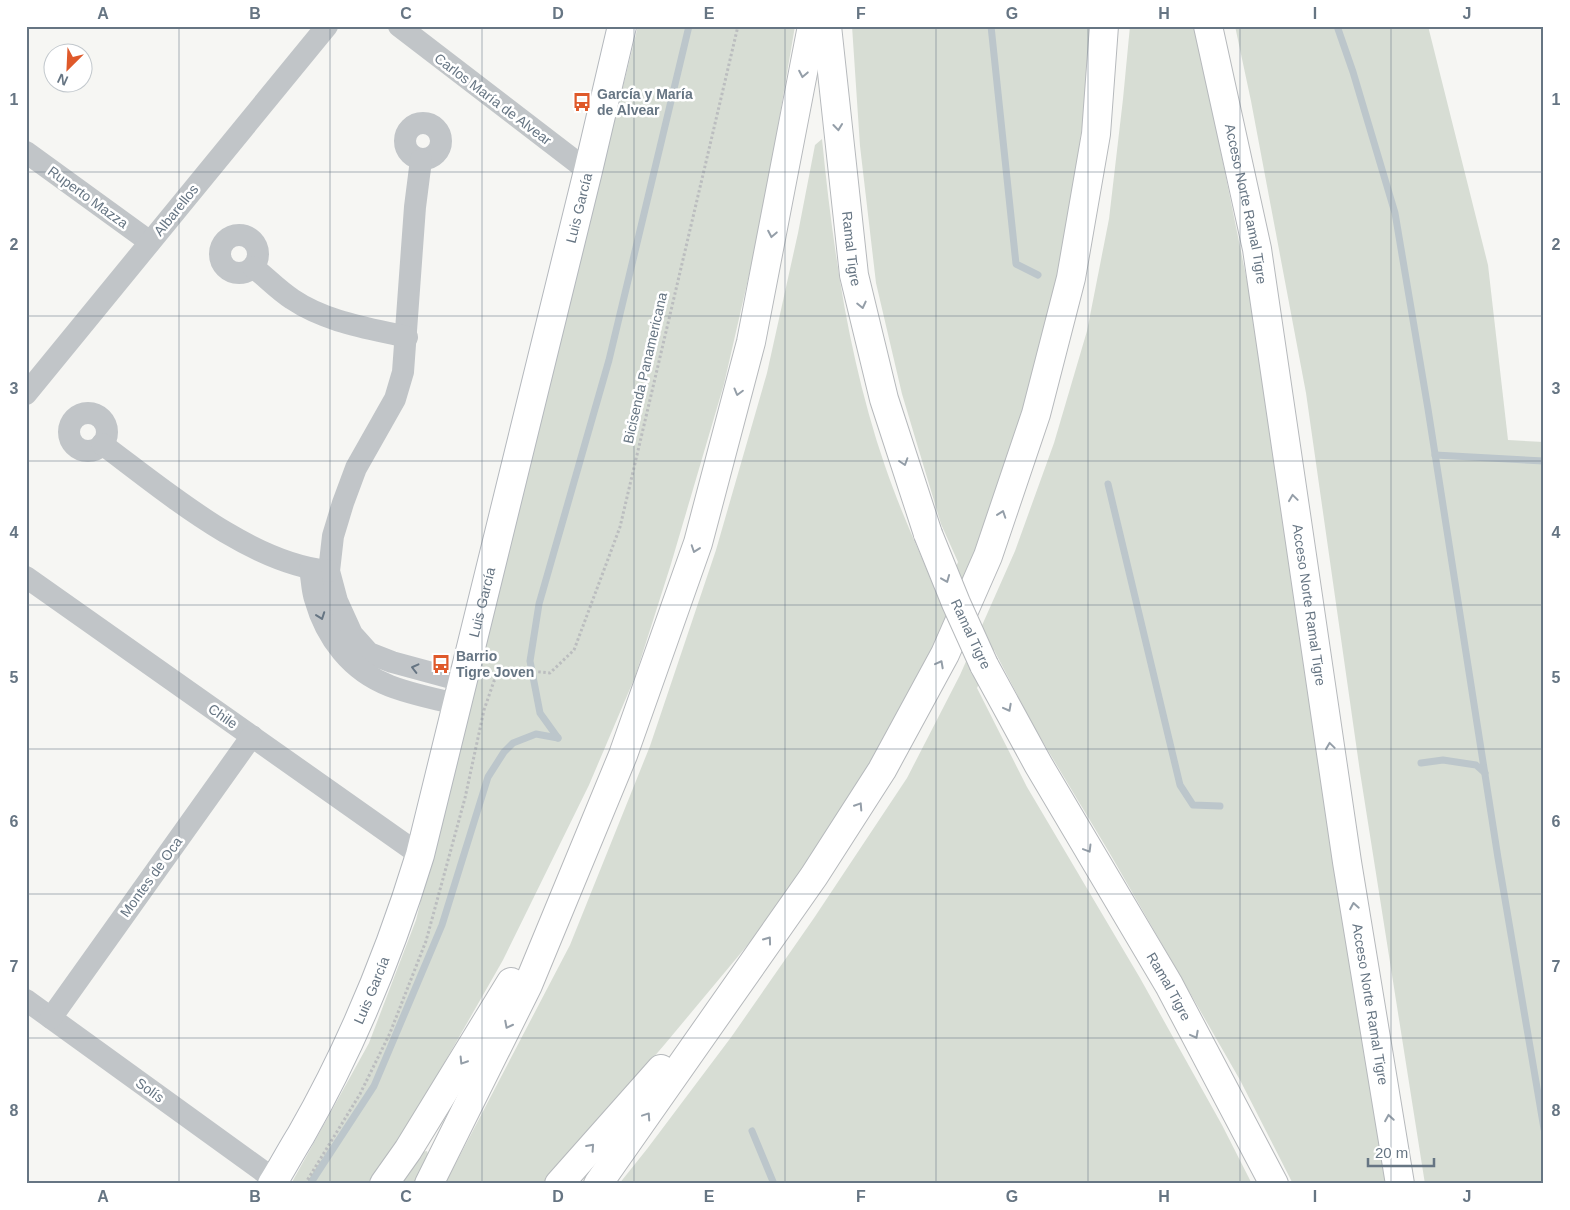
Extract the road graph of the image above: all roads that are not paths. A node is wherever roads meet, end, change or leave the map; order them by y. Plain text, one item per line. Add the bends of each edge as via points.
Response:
1 (327, 26) edge
2 (399, 26) edge
3 (622, 26) edge
4 (812, 26) edge
5 (827, 26) edge
6 (1104, 26) edge
7 (1208, 26) edge
8 (26, 152) edge
9 (421, 160) dead end
10 (588, 171) junction
11 (150, 242) junction
12 (253, 266) dead end
13 (407, 337) junction
14 (26, 394) edge
15 (102, 444) dead end
16 (320, 570) junction
17 (26, 577) edge
18 (460, 692) junction
19 (252, 736) junction
20 (420, 855) junction
21 (576, 868) junction
22 (740, 980) junction
23 (26, 1000) edge
24 (51, 1018) junction
25 (273, 1182) edge
26 (384, 1184) edge
27 (428, 1184) edge
28 (559, 1184) edge
29 (598, 1184) edge
30 (1274, 1184) edge
31 (1400, 1184) edge

1 - 11 street, Albarellos
2 - 10 street, Carlos María de Alvear
3 - 10 main road, Luis García
4 -> 21 main road via 751,342 698,543 623,755
5 -> 30 main road, Ramal Tigre, bridge via 854,275 884,399 928,534 984,665 1038,764 1169,985
22 -> 6 main road via 814,876 882,770 945,654 988,556 1036,414 1071,278 1096,134
31 -> 7 main road, Acceso Norte Ramal Tigre via 1347,862 1257,249
8 - 11 street, Ruperto Mazza
9 - 13 street
10 - 18 main road, Luis García
11 - 14 street, Albarellos
12 - 13 street via 292,299 313,311 342,322
13 - 16 street via 403,372 395,399 356,468
15 - 16 street via 203,518 245,543
16 - 18 street via 352,634 369,653
17 - 19 street, Chile
18 - 20 main road, Luis García
19 - 20 street, Chile
19 - 24 street, Montes de Oca
20 - 25 main road, Luis García via 386,957 354,1034
21 -> 26 main road via 503,995
21 -> 27 main road via 528,985
28 -> 22 main road
29 -> 22 main road
23 - 24 street, Solís
24 - 25 street, Solís

